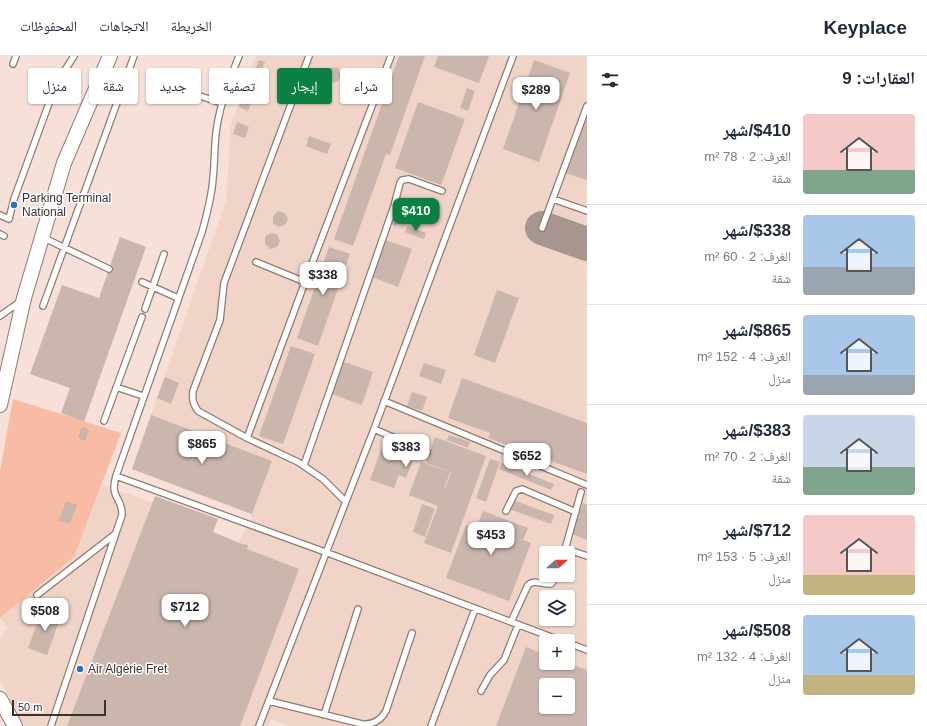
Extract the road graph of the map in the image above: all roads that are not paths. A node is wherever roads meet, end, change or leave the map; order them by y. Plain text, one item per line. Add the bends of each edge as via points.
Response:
1 (16, 56) edge
2 (74, 56) edge
3 (110, 56) edge
4 (134, 56) edge
5 (239, 56) edge
6 (309, 56) edge
7 (391, 56) edge
8 (513, 56) edge
9 (13, 64) dead end
10 (235, 68) edge
11 (222, 104) edge
12 (587, 106) edge
13 (442, 191) dead end
14 (553, 199) junction
15 (394, 206) junction
16 (587, 211) edge
17 (0, 215) edge
18 (426, 220) dead end
19 (542, 228) dead end
20 (42, 236) junction
21 (64, 248) junction
22 (164, 254) dead end
23 (256, 262) dead end
24 (109, 269) dead end
25 (142, 282) dead end
26 (304, 282) junction
27 (153, 287) junction
28 (24, 298) junction
29 (178, 298) junction
30 (43, 306) dead end
31 (145, 309) dead end
32 (0, 316) edge
33 (142, 317) dead end
34 (116, 388) junction
35 (143, 396) junction
36 (384, 400) junction
37 (0, 405) edge
38 (104, 421) dead end
39 (374, 429) junction
40 (247, 438) junction
41 (427, 452) dead end
42 (304, 465) junction
43 (116, 476) junction
44 (587, 486) edge
45 (581, 492) dead end
46 (345, 501) junction
47 (506, 511) dead end
48 (576, 512) junction
49 (114, 535) junction
50 (566, 546) edge
51 (325, 552) junction
52 (575, 553) edge
53 (587, 556) edge
54 (553, 582) edge
55 (37, 595) dead end
56 (358, 609) dead end
57 (475, 609) junction
58 (512, 622) junction
59 (518, 625) junction
60 (412, 633) dead end
61 (543, 634) edge
62 (575, 646) edge
63 (587, 650) edge
64 (481, 691) dead end
65 (0, 699) edge
66 (269, 701) junction
67 (324, 715) junction
68 (15, 726) edge
69 (51, 726) edge
70 (259, 726) edge
71 (431, 726) edge

1 - 9 lane
2 - 17 lane via 56,84 9,219
3 - 20 street via 66,156
4 - 21 lane
5 - 10 lane
6 - 40 lane via 224,283 220,320 193,391 192,398 198,411
7 - 26 lane
8 - 36 lane
11 - 29 lane via 216,128 214,178 207,214
12 - 14 lane
13 - 15 lane via 405,179 400,183
14 - 16 lane
14 - 19 lane
15 - 18 lane
15 - 42 lane
20 - 21 lane
20 - 28 street
21 - 24 lane
21 - 30 lane
22 - 27 lane
23 - 26 lane
25 - 27 lane
26 - 40 lane
27 - 29 lane
27 - 31 lane
28 - 32 lane
28 - 37 street
29 - 35 lane
33 - 34 lane
34 - 35 lane
34 - 38 lane
35 - 43 lane
36 - 39 lane
36 - 44 lane
39 - 41 lane
39 - 46 lane
40 - 42 lane
42 - 46 lane via 323,479
43 - 49 lane via 113,488 122,511
43 - 51 lane
45 - 48 lane
46 - 51 lane
47 - 48 lane via 516,491 522,489
48 - 50 lane
49 - 55 lane
49 - 69 lane
51 - 57 lane
51 - 66 lane
52 - 53 lane
54 - 58 lane via 545,585 536,582 528,585
56 - 67 lane
57 - 58 lane
57 - 71 lane
58 - 59 lane
59 - 61 lane
59 - 64 lane via 504,660 490,675
60 - 67 lane via 386,711 380,719 372,724 362,724
62 - 63 lane
65 - 68 street
66 - 67 lane
66 - 70 lane

